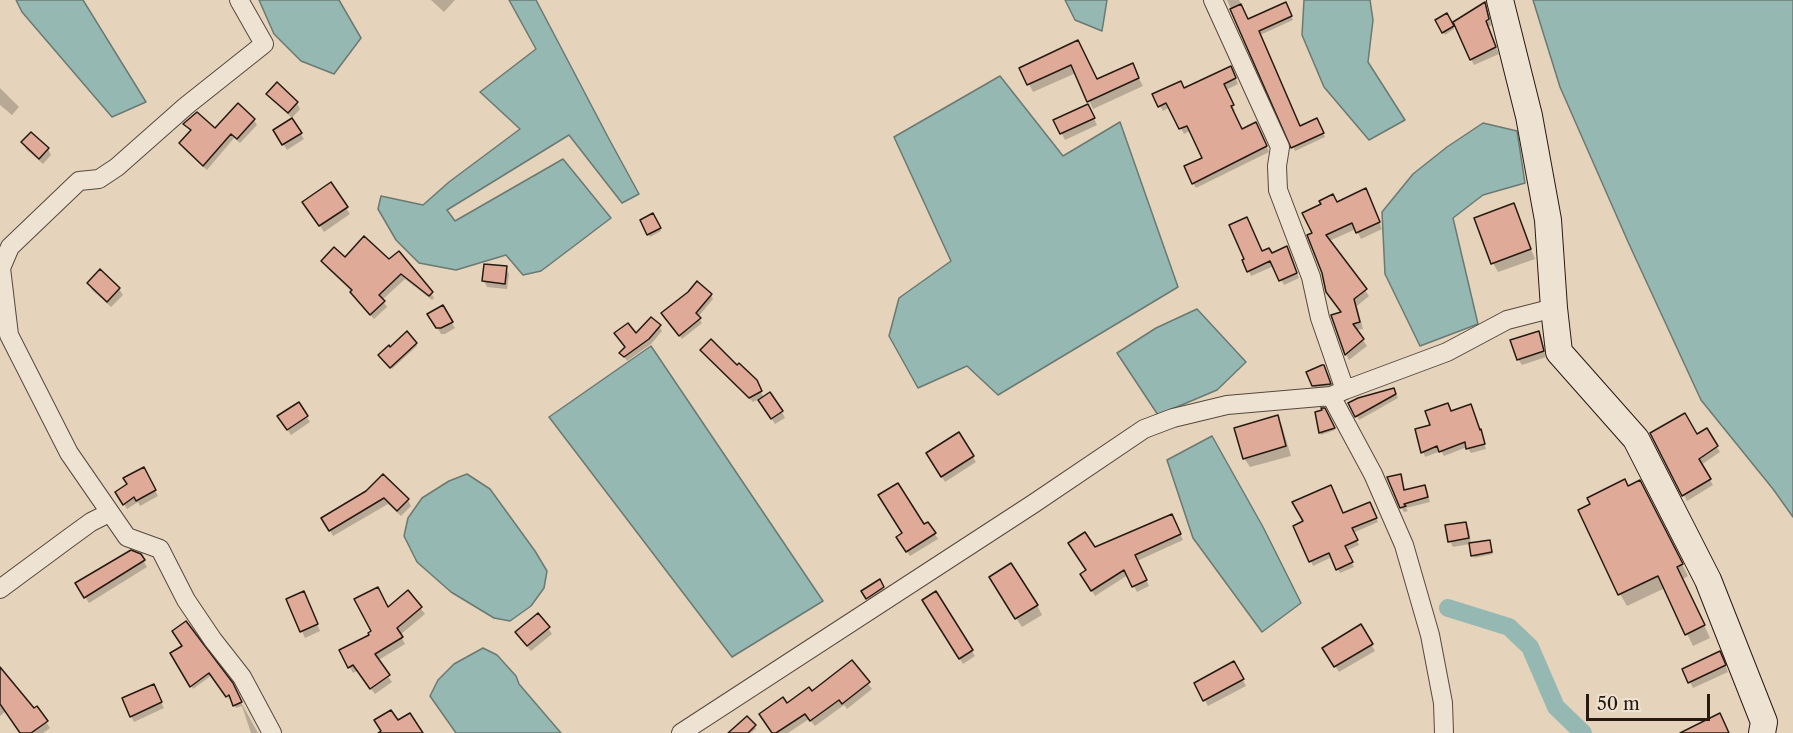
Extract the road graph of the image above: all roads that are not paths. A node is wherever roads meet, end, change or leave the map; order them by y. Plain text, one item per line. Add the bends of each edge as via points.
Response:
1 (239, 0) edge
2 (1213, 0) edge
3 (1500, 0) edge
4 (1554, 308) junction
5 (1338, 393) junction
6 (109, 513) junction
7 (0, 589) edge
8 (1763, 728) edge
9 (272, 733) edge
10 (681, 733) edge
11 (1444, 733) edge

1 - 6 street via 264,44 117,167 99,178 79,181 10,247 1,268 9,335 69,453
2 - 5 street via 1280,147 1278,190 1311,277
3 - 4 main road via 1529,116 1548,220
4 - 5 street via 1508,320 1447,352
4 - 8 main road via 1559,352 1636,439 1708,580
5 - 10 street via 1227,405 1144,429
5 - 11 street via 1404,544 1430,635 1443,704
6 - 7 street
6 - 9 street via 127,537 160,549 186,600 242,677

